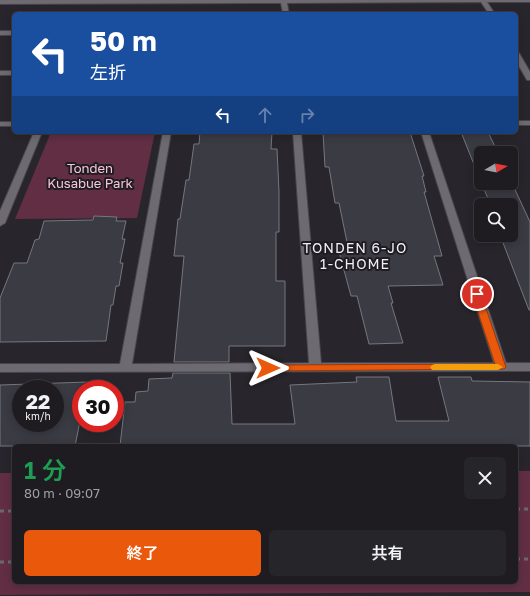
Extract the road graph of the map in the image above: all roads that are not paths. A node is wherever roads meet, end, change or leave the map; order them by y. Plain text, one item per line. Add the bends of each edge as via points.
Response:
1 (204, 0) edge
2 (316, 0) edge
3 (423, 0) edge
4 (524, 0) edge
5 (530, 0) edge
6 (100, 1) edge
7 (484, 1) edge
8 (0, 2) edge
9 (284, 2) junction
10 (286, 12) edge
11 (491, 12) edge
12 (0, 33) edge
13 (12, 33) edge
14 (518, 57) edge
15 (518, 71) edge
16 (0, 73) edge
17 (12, 73) edge
18 (529, 74) edge
19 (518, 123) edge
20 (530, 123) edge
21 (0, 124) edge
22 (12, 124) edge
23 (37, 134) edge
24 (167, 134) edge
25 (297, 134) edge
26 (426, 134) edge
27 (0, 223) edge
28 (501, 367) junction
29 (530, 367) edge
30 (0, 368) edge
31 (126, 368) junction
32 (315, 368) junction

1 - 6 street
1 - 9 street
2 - 3 street
2 - 9 street
3 - 7 street
4 - 5 street
4 - 7 street
6 - 8 street
7 - 11 street
9 - 10 street
12 - 13 street
14 - 18 street
15 - 18 street
16 - 17 street
19 - 20 street
21 - 22 street
23 - 27 street
24 - 31 street
25 - 32 street
26 - 28 street
28 - 29 street
28 - 32 street
30 - 31 street
31 - 32 street

